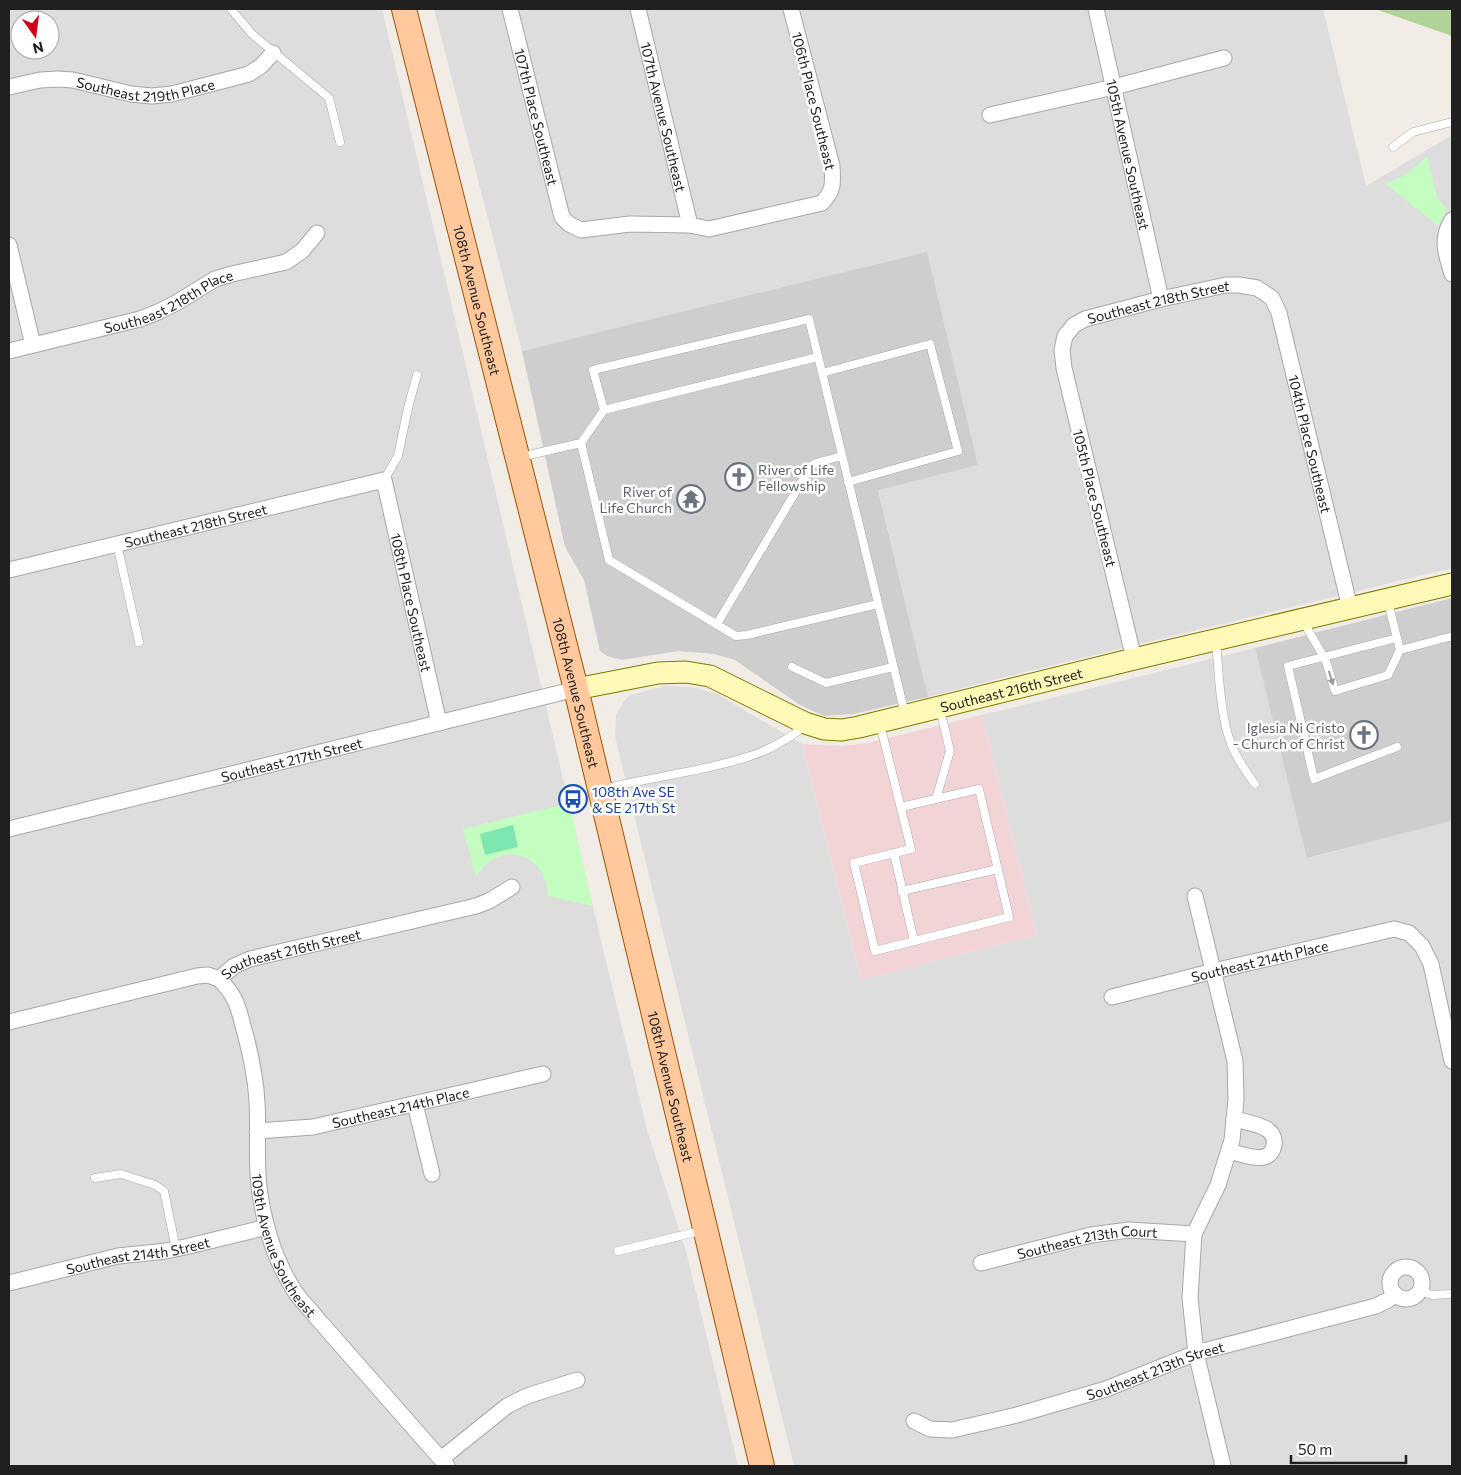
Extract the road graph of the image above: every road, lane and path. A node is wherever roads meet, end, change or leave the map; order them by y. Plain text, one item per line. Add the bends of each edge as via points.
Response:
1 (231, 9) edge
2 (404, 9) edge
3 (510, 9) edge
4 (638, 9) edge
5 (791, 9) edge
6 (1096, 9) edge
7 (273, 53) junction
8 (1224, 58) dead end
9 (9, 87) edge
10 (1114, 87) junction
11 (990, 115) dead end
12 (1452, 122) edge
13 (340, 142) dead end
14 (1393, 147) dead end
15 (1452, 220) edge
16 (690, 225) junction
17 (317, 233) dead end
18 (9, 245) edge
19 (1452, 274) edge
20 (1257, 288) joint
21 (1161, 299) junction
22 (1065, 336) joint
23 (34, 345) junction
24 (9, 351) edge
25 (818, 357) junction
26 (822, 373) junction
27 (417, 375) dead end
28 (604, 410) junction
29 (581, 443) junction
30 (842, 456) junction
31 (518, 457) junction
32 (384, 480) junction
33 (848, 482) junction
34 (117, 544) junction
35 (9, 570) edge
36 (1452, 584) edge
37 (1387, 599) junction
38 (878, 604) junction
39 (1350, 608) junction
40 (1302, 619) junction
41 (717, 624) junction
42 (1449, 637) dead end
43 (1397, 638) junction
44 (1216, 640) junction
45 (139, 642) dead end
46 (1400, 650) junction
47 (1324, 657) junction
48 (1134, 659) junction
49 (792, 667) dead end
50 (893, 667) junction
51 (576, 689) junction
52 (940, 707) junction
53 (905, 716) junction
54 (879, 722) junction
55 (439, 723) junction
56 (807, 723) junction
57 (1397, 747) dead end
58 (1255, 784) dead end
59 (600, 789) junction
60 (936, 799) junction
61 (901, 807) junction
62 (9, 830) edge
63 (894, 853) junction
64 (998, 869) junction
65 (512, 886) dead end
66 (902, 891) junction
67 (1195, 896) dead end
68 (914, 941) junction
69 (1214, 970) junction
70 (219, 979) junction
71 (1112, 997) dead end
72 (9, 1022) edge
73 (1452, 1061) edge
74 (543, 1074) dead end
75 (414, 1104) junction
76 (1234, 1119) junction
77 (258, 1131) junction
78 (1229, 1151) junction
79 (432, 1174) dead end
80 (95, 1178) dead end
81 (267, 1227) junction
82 (706, 1230) junction
83 (1194, 1234) junction
84 (176, 1249) junction
85 (618, 1251) dead end
86 (981, 1262) dead end
87 (9, 1283) edge
88 (1421, 1291) junction
89 (1395, 1294) junction
90 (1452, 1294) edge
91 (1196, 1353) junction
92 (577, 1380) dead end
93 (914, 1421) dead end
94 (444, 1463) edge
95 (762, 1466) edge
96 (1223, 1466) edge

1 - 7 lane
2 - 31 main road, 108th Avenue Southeast
3 - 16 street, 107th Place Southeast via 562,216 568,224 581,230 630,224
4 - 16 street, 107th Avenue Southeast
5 - 16 street, 106th Place Southeast via 832,166 830,194 822,203 709,229
6 - 10 street, 105th Avenue Southeast
7 - 9 street, Southeast 219th Place via 249,74 172,94 131,94 58,79
7 - 13 lane via 329,98
8 - 10 street
10 - 11 street
10 - 21 street, 105th Avenue Southeast
12 - 14 lane via 1412,132
15 - 19 street via 1444,236
17 - 23 street, Southeast 218th Place via 302,251 286,262 215,279 176,303 140,319
18 - 23 street
20 - 21 street, Southeast 218th Street via 1226,285
20 - 39 street, 104th Place Southeast via 1272,298 1279,313
21 - 22 street, Southeast 218th Street via 1086,319 1074,325
22 - 48 street, 105th Place Southeast via 1062,350 1064,368
23 - 24 street, Southeast 218th Place
25 - 26 lane
25 - 28 lane
25 - 28 lane via 809,319 593,370
26 - 30 lane
26 - 33 lane via 930,344 958,451
27 - 32 lane via 398,456
28 - 29 lane
29 - 31 lane
29 - 41 lane via 609,560
30 - 33 lane
30 - 41 lane via 811,466
31 - 51 main road, 108th Avenue Southeast
32 - 34 street, Southeast 218th Street
32 - 55 street, 108th Place Southeast
33 - 38 lane
34 - 35 street, Southeast 218th Street
34 - 45 lane
36 - 37 street, Southeast 216th Street
37 - 39 street, Southeast 216th Street
37 - 43 lane
38 - 41 lane via 747,635 736,636
38 - 50 lane
39 - 40 street, Southeast 216th Street
40 - 44 street, Southeast 216th Street
40 - 47 lane
42 - 46 lane
43 - 46 lane
43 - 47 lane
44 - 48 street, Southeast 216th Street
44 - 58 lane via 1222,700 1231,745
47 -> 46 lane via 1335,691 1388,675
47 - 57 lane via 1288,666 1314,778
48 - 52 street, Southeast 216th Street
49 - 50 lane via 826,684
50 - 53 lane
51 - 55 street, Southeast 217th Street
51 - 56 street, Southeast 216th Street via 658,673 686,672 710,676
51 - 59 main road, 108th Avenue Southeast
52 - 53 street, Southeast 216th Street
52 - 60 lane via 950,751
53 - 54 street, Southeast 216th Street
54 - 56 street, Southeast 216th Street via 842,730 824,729
54 - 61 lane
55 - 62 street, Southeast 217th Street
56 - 59 lane via 775,747 752,756
59 - 82 main road, 108th Avenue Southeast
60 - 61 lane
60 - 64 lane via 979,789
61 - 63 lane via 911,849
63 - 66 lane
63 - 68 lane via 854,863 875,951
64 - 66 lane
64 - 68 lane via 1010,917
65 - 70 street, Southeast 216th Street via 476,906 250,959 234,966
66 - 68 lane
67 - 69 street
69 - 71 street, Southeast 214th Place
69 - 73 street, Southeast 214th Place via 1394,929 1409,933 1422,946 1431,964
69 - 76 street via 1235,1061
70 - 72 street, Southeast 216th Street via 197,976
70 - 77 street, 109th Avenue Southeast via 236,1000 250,1054 256,1080
74 - 75 street, Southeast 214th Place
75 - 77 street, Southeast 214th Place via 313,1127
75 - 79 street
76 - 78 street
76 - 78 street via 1267,1129 1272,1134 1274,1146 1267,1156 1261,1158
77 - 81 street, 109th Avenue Southeast via 260,1194
78 - 83 street via 1218,1184
80 - 84 lane via 121,1174 164,1191
81 - 84 street, Southeast 214th Street
81 - 94 street, 109th Avenue Southeast via 281,1268 295,1292
82 - 85 lane
82 - 95 main road, 108th Avenue Southeast
83 - 86 street, Southeast 213th Court via 1129,1230 1091,1235
83 - 91 street via 1190,1298
84 - 87 street, Southeast 214th Street via 118,1256
88 - 89 street via 1409,1299
88 - 89 street via 1421,1275 1407,1266 1396,1269 1392,1274 1390,1284
88 - 90 lane
89 - 91 street, Southeast 213th Street via 1376,1306
91 - 93 street, Southeast 213th Street via 1106,1389 1017,1415 952,1430 930,1429
91 - 96 street
92 - 94 street via 527,1396 508,1406

